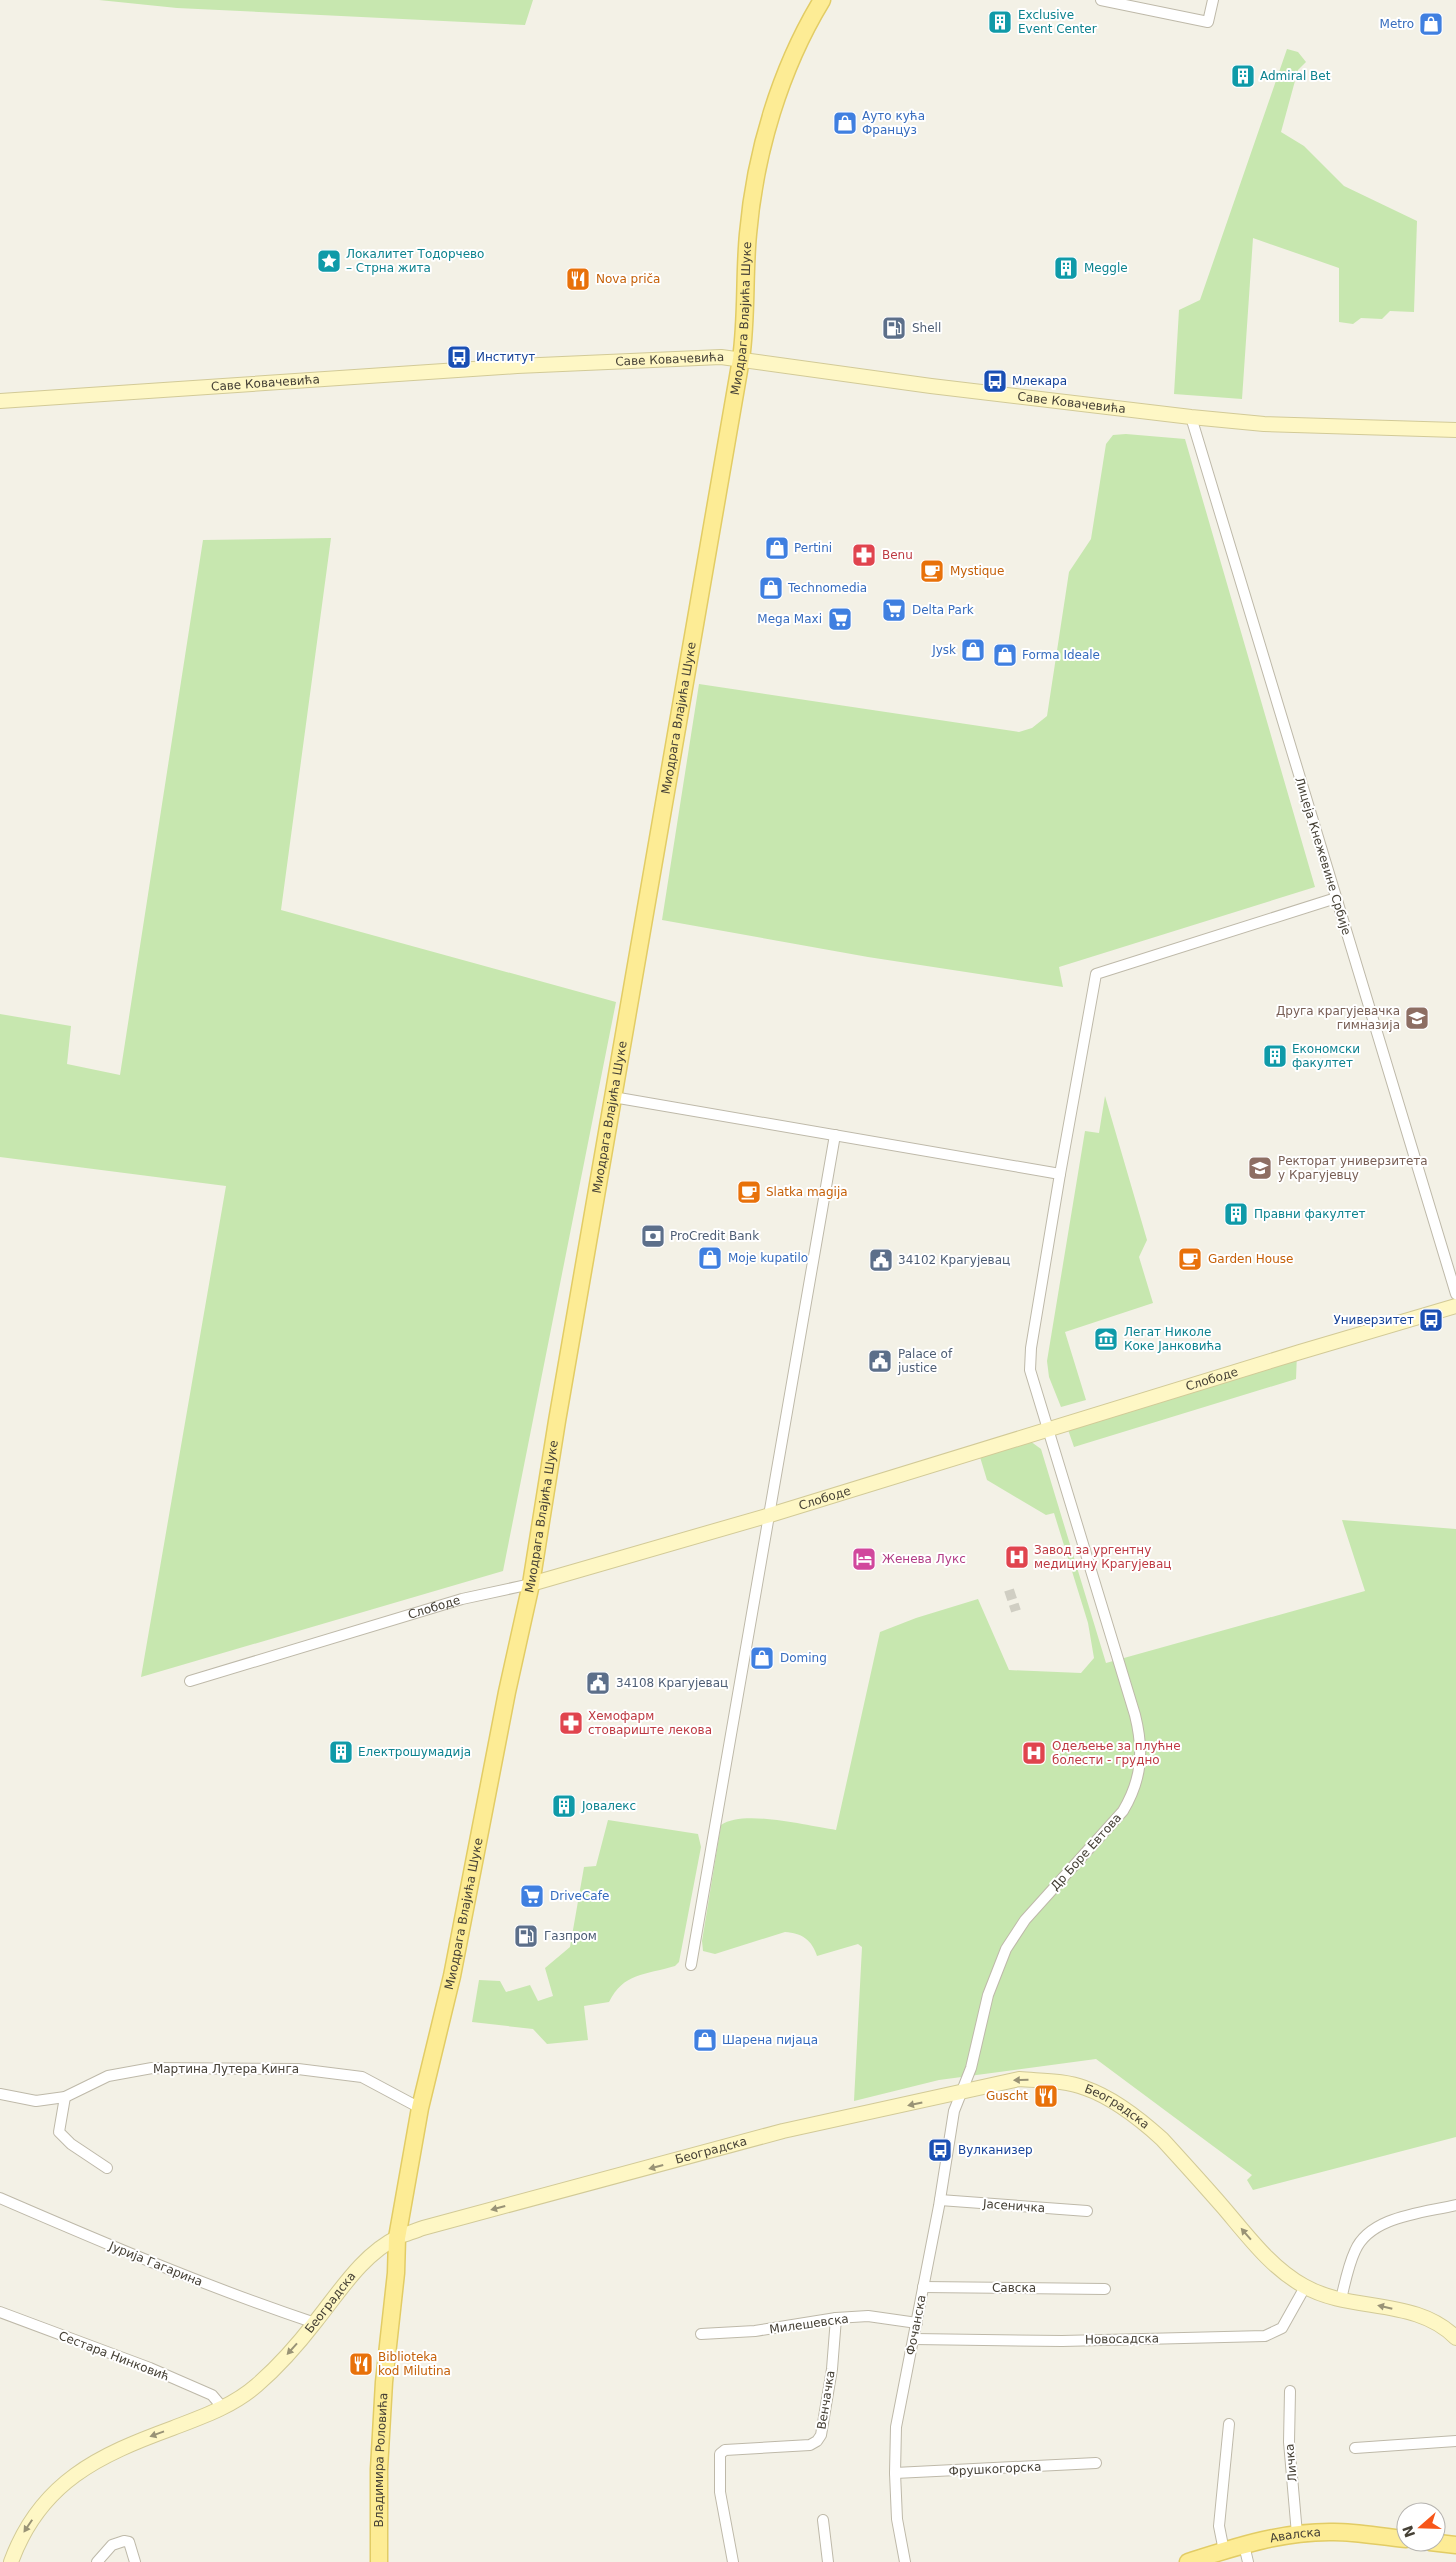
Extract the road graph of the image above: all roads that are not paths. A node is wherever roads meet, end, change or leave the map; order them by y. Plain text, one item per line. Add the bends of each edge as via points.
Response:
1 (822, 0) edge
2 (1101, 0) edge
3 (1213, 0) edge
4 (741, 359) junction
5 (0, 401) edge
6 (1191, 417) junction
7 (1456, 430) edge
8 (1336, 898) junction
9 (613, 1097) junction
10 (835, 1135) junction
11 (1060, 1174) junction
12 (1456, 1294) edge
13 (1456, 1306) edge
14 (1049, 1430) junction
15 (770, 1515) junction
16 (531, 1584) junction
17 (190, 1681) dead end
18 (691, 1965) dead end
19 (962, 2090) junction
20 (0, 2094) edge
21 (65, 2097) junction
22 (420, 2108) junction
23 (107, 2168) dead end
24 (0, 2198) edge
25 (940, 2200) junction
26 (1456, 2205) edge
27 (1087, 2211) dead end
28 (397, 2238) junction
29 (1305, 2287) junction
30 (923, 2288) junction
31 (1106, 2288) dead end
32 (1341, 2299) junction
33 (0, 2312) edge
34 (836, 2318) junction
35 (314, 2323) junction
36 (917, 2323) junction
37 (700, 2334) dead end
38 (1456, 2338) edge
39 (914, 2339) junction
40 (1290, 2391) dead end
41 (223, 2408) junction
42 (1229, 2424) dead end
43 (1456, 2441) edge
44 (1355, 2448) dead end
45 (1096, 2463) dead end
46 (894, 2473) junction
47 (823, 2520) dead end
48 (1297, 2534) junction
49 (1396, 2538) edge
50 (1244, 2545) junction
51 (1224, 2551) junction
52 (11, 2562) edge
53 (97, 2562) edge
54 (135, 2562) edge
55 (379, 2562) edge
56 (732, 2562) edge
57 (828, 2562) edge
58 (905, 2562) edge
59 (1188, 2562) edge
60 (1248, 2562) edge

1 - 4 main road, Миодрага Влајића Шуке via 787,68 768,127 748,234 746,322
2 - 3 street via 1208,22
4 - 5 street, Саве Ковачевића via 696,356 516,366
4 - 6 street, Саве Ковачевића via 867,378
4 - 9 main road, Миодрага Влајића Шуке
6 - 7 street, Саве Ковачевића via 1274,425
6 - 8 street, Лицеја Кнежевине Србије
8 - 11 street, Др Боре Евтова via 1096,974
8 - 12 street, Лицеја Кнежевине Србије
9 - 10 street
9 - 16 main road, Миодрага Влајића Шуке
10 - 11 street
10 - 15 street
11 - 14 street, Др Боре Евтова via 1030,1359 1031,1375
13 - 14 street, Слободе
14 - 15 street, Слободе
14 - 19 street, Др Боре Евтова via 1135,1715 1142,1752 1140,1768 1132,1796 1123,1811 1036,1906 1006,1949 988,1995 975,2053
15 - 16 street, Слободе
15 - 18 street
16 - 17 street, Слободе via 462,1599
16 - 22 main road, Миодрага Влајића Шуке via 452,1976
19 - 25 street, Фочанска via 954,2111
19 -> 28 street, Београдска via 928,2101 783,2131 423,2228
29 -> 19 street, Београдска via 1272,2263 1162,2139 1119,2104 1085,2088 1057,2082 1019,2079
20 - 21 street, Мартина Лутера Кинга via 36,2101
21 - 22 street, Мартина Лутера Кинга via 108,2076 152,2068 298,2069 362,2077
21 - 23 street via 60,2132 71,2144
22 - 28 main road, Миодрага Влајића Шуке
24 - 35 street, Јурија Гагарина via 134,2256
25 - 27 street, Јасеничка
25 - 30 street, Фочанска
26 - 32 street via 1393,2220 1372,2231 1355,2250
28 - 35 street, Београдска via 360,2267
28 - 55 main road, Владимира Роловића via 378,2469
29 - 32 street, Београдска
29 - 39 street, Новосадска via 1282,2328 1265,2336 1062,2341
30 - 31 street, Савска
30 - 36 street, Фочанска
38 -> 32 street, Београдска via 1420,2316
33 - 41 street, Сестара Нинковић via 150,2368 212,2396
34 - 36 street, Милешевска via 868,2316
34 - 37 street, Милешевска via 774,2329
34 - 56 street, Венчачка via 832,2369 817,2441 810,2445 725,2450 720,2454 720,2492
35 -> 41 street, Београдска via 263,2380
36 - 39 street, Фочанска
39 - 46 street, Фочанска via 896,2427
40 - 48 street, Личка via 1289,2442
41 -> 52 street, Београдска via 131,2443 77,2473 54,2492 33,2518
42 - 51 street via 1219,2526
43 - 44 street
45 - 46 street, Фрушкогорска
46 - 58 street, Фочанска via 897,2519
47 - 57 street
48 - 49 main road, Авалска via 1334,2532
48 - 50 main road, Авалска
50 - 51 main road, Авалска
50 - 60 street
51 - 59 main road, Авалска
53 - 54 street via 112,2546 124,2541 129,2542

